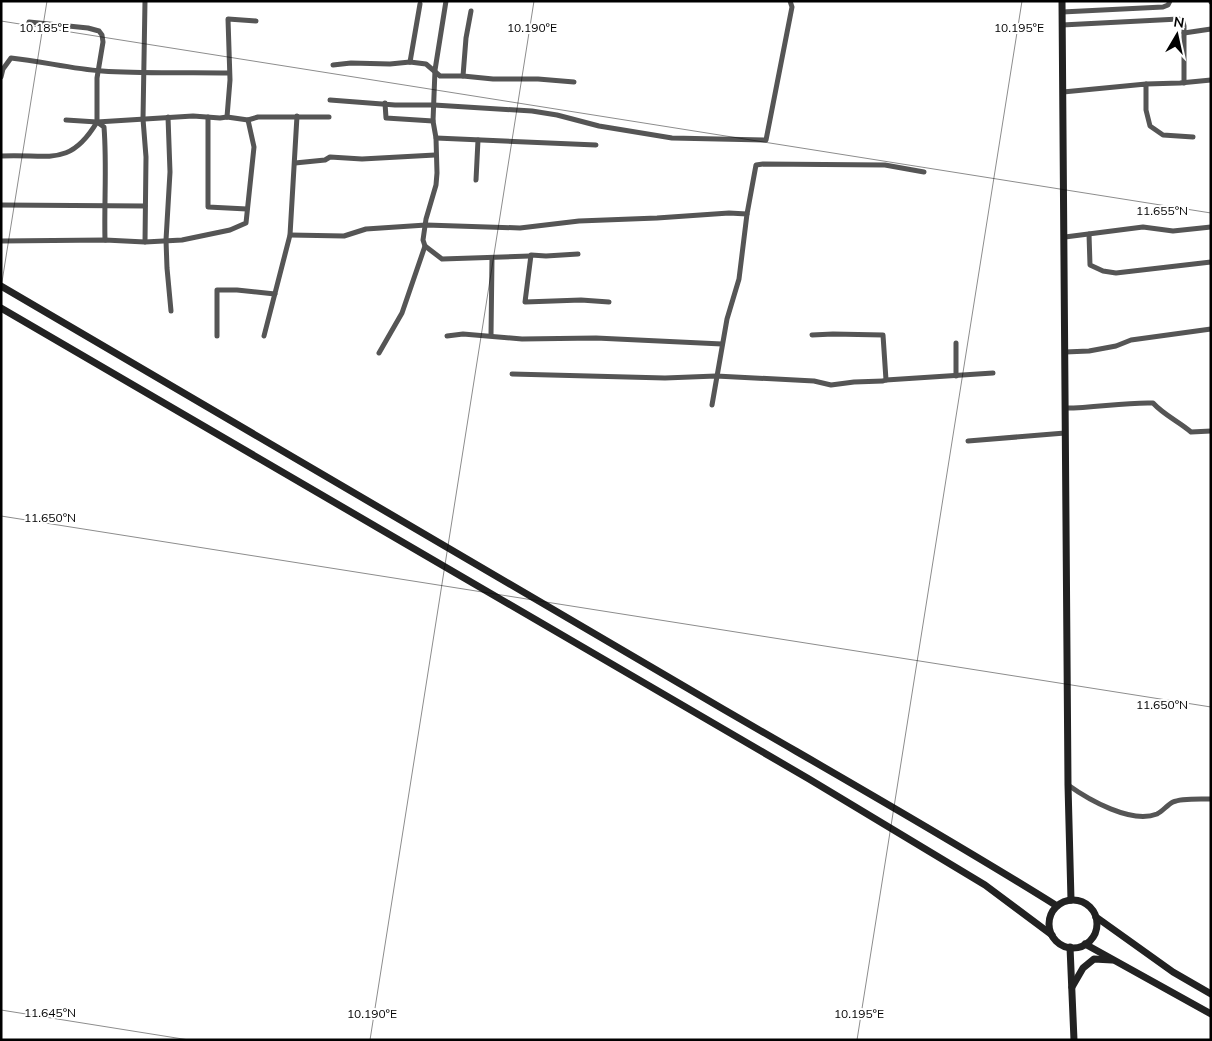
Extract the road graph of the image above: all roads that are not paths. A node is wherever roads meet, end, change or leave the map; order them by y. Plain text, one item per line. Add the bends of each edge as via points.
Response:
1 (145, 1) edge
2 (446, 1) edge
3 (790, 1) edge
4 (1062, 1) edge
5 (1170, 1) edge
6 (420, 4) dead end
7 (471, 11) dead end
8 (1062, 12) junction
9 (256, 21) dead end
10 (29, 22) dead end
11 (1062, 25) junction
12 (1211, 29) edge
13 (1184, 33) junction
14 (410, 62) junction
15 (333, 64) dead end
16 (435, 70) junction
17 (100, 71) junction
18 (143, 73) junction
19 (229, 73) junction
20 (464, 76) junction
21 (1, 77) edge
22 (1211, 80) edge
23 (574, 82) dead end
24 (1184, 83) junction
25 (1146, 84) junction
26 (1063, 92) junction
27 (330, 100) dead end
28 (385, 103) junction
29 (434, 105) junction
30 (227, 116) junction
31 (297, 116) junction
32 (168, 117) junction
33 (208, 117) junction
34 (329, 117) dead end
35 (142, 119) junction
36 (66, 120) dead end
37 (248, 120) junction
38 (433, 121) junction
39 (97, 122) junction
40 (436, 138) junction
41 (1193, 138) dead end
42 (478, 140) junction
43 (596, 145) dead end
44 (435, 154) junction
45 (1, 156) edge
46 (295, 163) junction
47 (924, 172) dead end
48 (476, 180) dead end
49 (1, 205) edge
50 (145, 206) junction
51 (104, 207) junction
52 (247, 209) junction
53 (747, 214) junction
54 (426, 225) junction
55 (1211, 227) edge
56 (1089, 234) junction
57 (290, 235) junction
58 (1065, 237) junction
59 (105, 240) junction
60 (166, 240) junction
61 (1, 241) edge
62 (145, 242) junction
63 (425, 246) junction
64 (578, 254) dead end
65 (530, 256) junction
66 (492, 258) junction
67 (1211, 262) edge
68 (1, 286) edge
69 (275, 294) junction
70 (609, 302) dead end
71 (1, 308) edge
72 (171, 311) dead end
73 (1211, 329) edge
74 (812, 335) dead end
75 (217, 336) dead end
76 (264, 336) dead end
77 (447, 336) dead end
78 (491, 336) junction
79 (956, 343) dead end
80 (722, 344) junction
81 (1066, 352) junction
82 (379, 353) dead end
83 (993, 373) dead end
84 (512, 374) dead end
85 (716, 376) junction
86 (956, 376) junction
87 (886, 380) junction
88 (712, 405) dead end
89 (1066, 408) junction
90 (1211, 430) edge
91 (1065, 432) junction
92 (968, 441) dead end
93 (1068, 785) junction
94 (1211, 799) edge
95 (1072, 900) junction
96 (1057, 906) junction
97 (1096, 917) junction
98 (1052, 934) junction
99 (1085, 944) junction
100 (1070, 947) junction
101 (1115, 960) junction
102 (1072, 988) junction
103 (1211, 994) edge
104 (1211, 1014) edge
105 (1074, 1040) edge

1 - 18 street
2 - 16 street
3 - 29 street via 792,7 766,140 672,138 532,111
4 - 8 street
5 - 8 street via 1163,7
6 - 14 street
7 - 20 street
8 - 11 street
9 - 19 street via 228,18
10 - 17 street via 99,31 103,42
11 - 13 street via 1179,19 1183,22
11 - 26 street
12 - 13 street
13 - 24 street
14 - 15 street
14 - 16 street via 426,64
16 - 20 street via 440,76
16 - 29 street
17 - 18 street
17 - 21 street via 11,58
17 - 39 street
18 - 19 street
18 - 35 street
19 - 30 street
20 - 23 street
22 - 24 street
24 - 25 street
25 - 26 street
25 - 41 street via 1150,126 1163,135
26 - 58 street
27 - 28 street
28 - 29 street
28 - 38 street via 386,118
29 - 38 street
30 - 33 street
30 - 37 street
31 - 34 street
31 - 37 street
31 - 46 street
32 - 33 street
32 - 35 street
32 - 60 street via 170,172
33 - 52 street via 208,207
35 - 39 street
35 - 50 street via 146,157
36 - 39 street
37 - 52 street via 254,147
38 - 40 street
39 - 45 street via 87,138 70,153 46,157
39 - 51 street via 104,127
40 - 42 street
40 - 44 street
42 - 43 street
42 - 48 street
44 - 46 street via 362,159 330,157
44 - 54 street via 436,185
46 - 57 street
47 - 53 street via 885,165 756,165
49 - 51 street
50 - 51 street
50 - 62 street
51 - 59 street
52 - 60 street via 246,223 230,230
53 - 54 street via 579,221 520,228
53 - 80 street via 739,279
54 - 57 street via 366,230 344,236
54 - 63 street
55 - 56 street via 1173,230 1143,227
56 - 58 street
56 - 67 street via 1090,265 1103,271 1116,273
57 - 69 street
58 - 81 street
59 - 61 street
59 - 62 street
60 - 62 street
60 - 72 street
63 - 66 street via 442,259
63 - 82 street via 402,313
64 - 65 street
65 - 66 street
65 - 70 street via 525,302
66 - 78 street
68 - 96 street via 882,800
69 - 75 street via 218,290
69 - 76 street
71 - 98 street via 809,779 985,885
73 - 81 street via 1131,340 1089,351
74 - 87 street via 882,335
77 - 78 street
78 - 80 street
79 - 86 street
80 - 85 street
81 - 89 street
83 - 86 street
84 - 85 street
85 - 87 street via 831,385
85 - 88 street
86 - 87 street
89 - 90 street via 1152,403 1191,432
89 - 91 street
91 - 92 street
91 - 93 street
93 - 94 street via 1084,797 1139,816 1158,814 1174,802
93 - 95 street
95 - 96 street
95 - 97 street via 1087,904
96 - 98 street via 1049,919
97 - 99 street via 1095,932
97 - 103 street via 1173,972
98 - 100 street
99 - 100 street
99 - 101 street
100 - 102 street
101 - 102 street via 1094,959 1083,968
101 - 104 street
102 - 105 street

